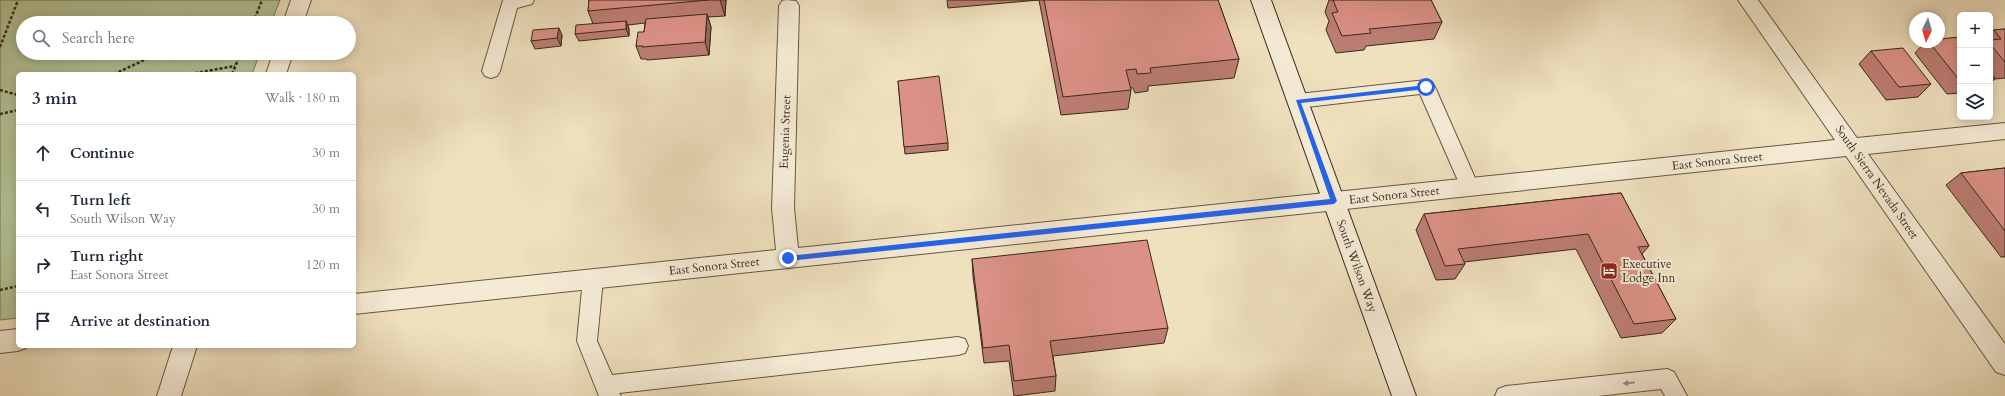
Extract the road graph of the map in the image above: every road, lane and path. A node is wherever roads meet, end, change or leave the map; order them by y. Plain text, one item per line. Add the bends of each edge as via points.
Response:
1 (18, 0) edge
2 (262, 0) edge
3 (301, 0) edge
4 (526, 0) edge
5 (1261, 0) edge
6 (1748, 0) edge
7 (789, 3) edge
8 (256, 16) edge
9 (295, 16) edge
10 (0, 47) edge
11 (144, 60) edge
12 (238, 60) edge
13 (281, 60) edge
14 (236, 66) junction
15 (491, 71) dead end
16 (118, 72) edge
17 (202, 72) edge
18 (233, 72) edge
19 (277, 72) edge
20 (0, 90) edge
21 (16, 94) edge
22 (1298, 101) junction
23 (16, 110) edge
24 (0, 114) edge
25 (2005, 131) edge
26 (1852, 147) junction
27 (1470, 187) junction
28 (1334, 201) junction
29 (788, 258) junction
30 (592, 279) junction
31 (16, 286) edge
32 (0, 290) edge
33 (356, 304) edge
34 (16, 340) edge
35 (0, 342) edge
36 (958, 346) dead end
37 (184, 348) edge
38 (2005, 364) edge
39 (1672, 387) edge
40 (608, 390) edge
41 (169, 396) edge
42 (1404, 396) edge
43 (1506, 396) edge

1 - 10 path
2 - 8 path
3 - 9 street
4 - 15 lane via 510,3
5 - 22 street, South Wilson Way
6 - 26 street, South Sierra Nevada Street
7 - 29 street, Eugenia Street via 782,208
11 - 16 path
12 - 14 path
13 - 19 street
14 - 17 path
14 - 18 path
20 - 21 path
22 - 27 lane via 1426,87
22 - 28 street, South Wilson Way
23 - 24 path
25 - 26 street, East Sonora Street
26 - 27 street, East Sonora Street
26 - 38 street, South Sierra Nevada Street
27 - 28 street, East Sonora Street
28 - 29 street, East Sonora Street
28 - 42 street, South Wilson Way
29 - 30 street, East Sonora Street
30 - 33 street, East Sonora Street
30 - 40 lane via 587,341
31 - 32 path
34 - 35 street
36 - 40 lane
37 - 41 street
39 -> 43 lane

